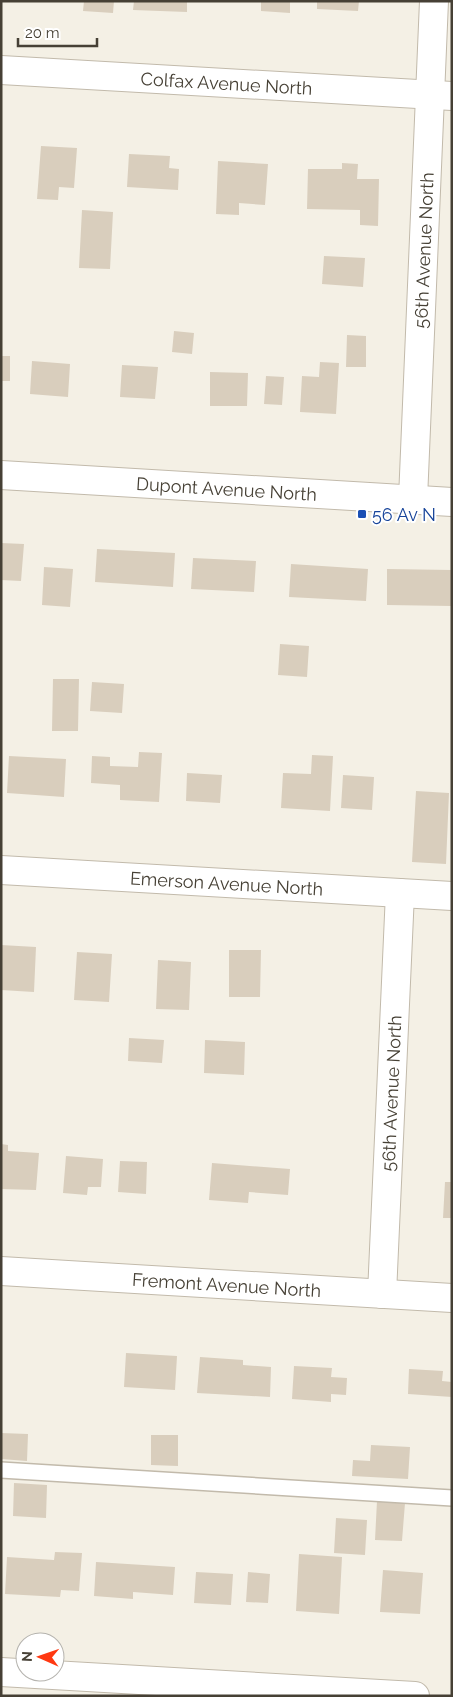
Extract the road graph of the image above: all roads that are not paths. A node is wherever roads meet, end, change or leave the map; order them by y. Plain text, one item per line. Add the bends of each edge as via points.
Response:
1 (434, 1) edge
2 (1, 70) edge
3 (441, 95) edge
4 (1, 475) edge
5 (413, 500) junction
6 (452, 502) edge
7 (1, 870) edge
8 (400, 893) junction
9 (452, 896) edge
10 (1, 1271) edge
11 (382, 1294) junction
12 (452, 1298) edge
13 (1, 1470) edge
14 (452, 1498) edge
15 (1, 1672) edge
16 (415, 1696) edge

1 - 3 street, 56th Avenue North
2 - 3 street, Colfax Avenue North
3 - 5 street, 56th Avenue North
4 - 5 street, Dupont Avenue North
5 - 6 street, Dupont Avenue North
7 - 8 street, Emerson Avenue North
8 - 9 street, Emerson Avenue North
8 - 11 street, 56th Avenue North
10 - 11 street, Fremont Avenue North
11 - 12 street, Fremont Avenue North
13 - 14 lane
15 - 16 street

